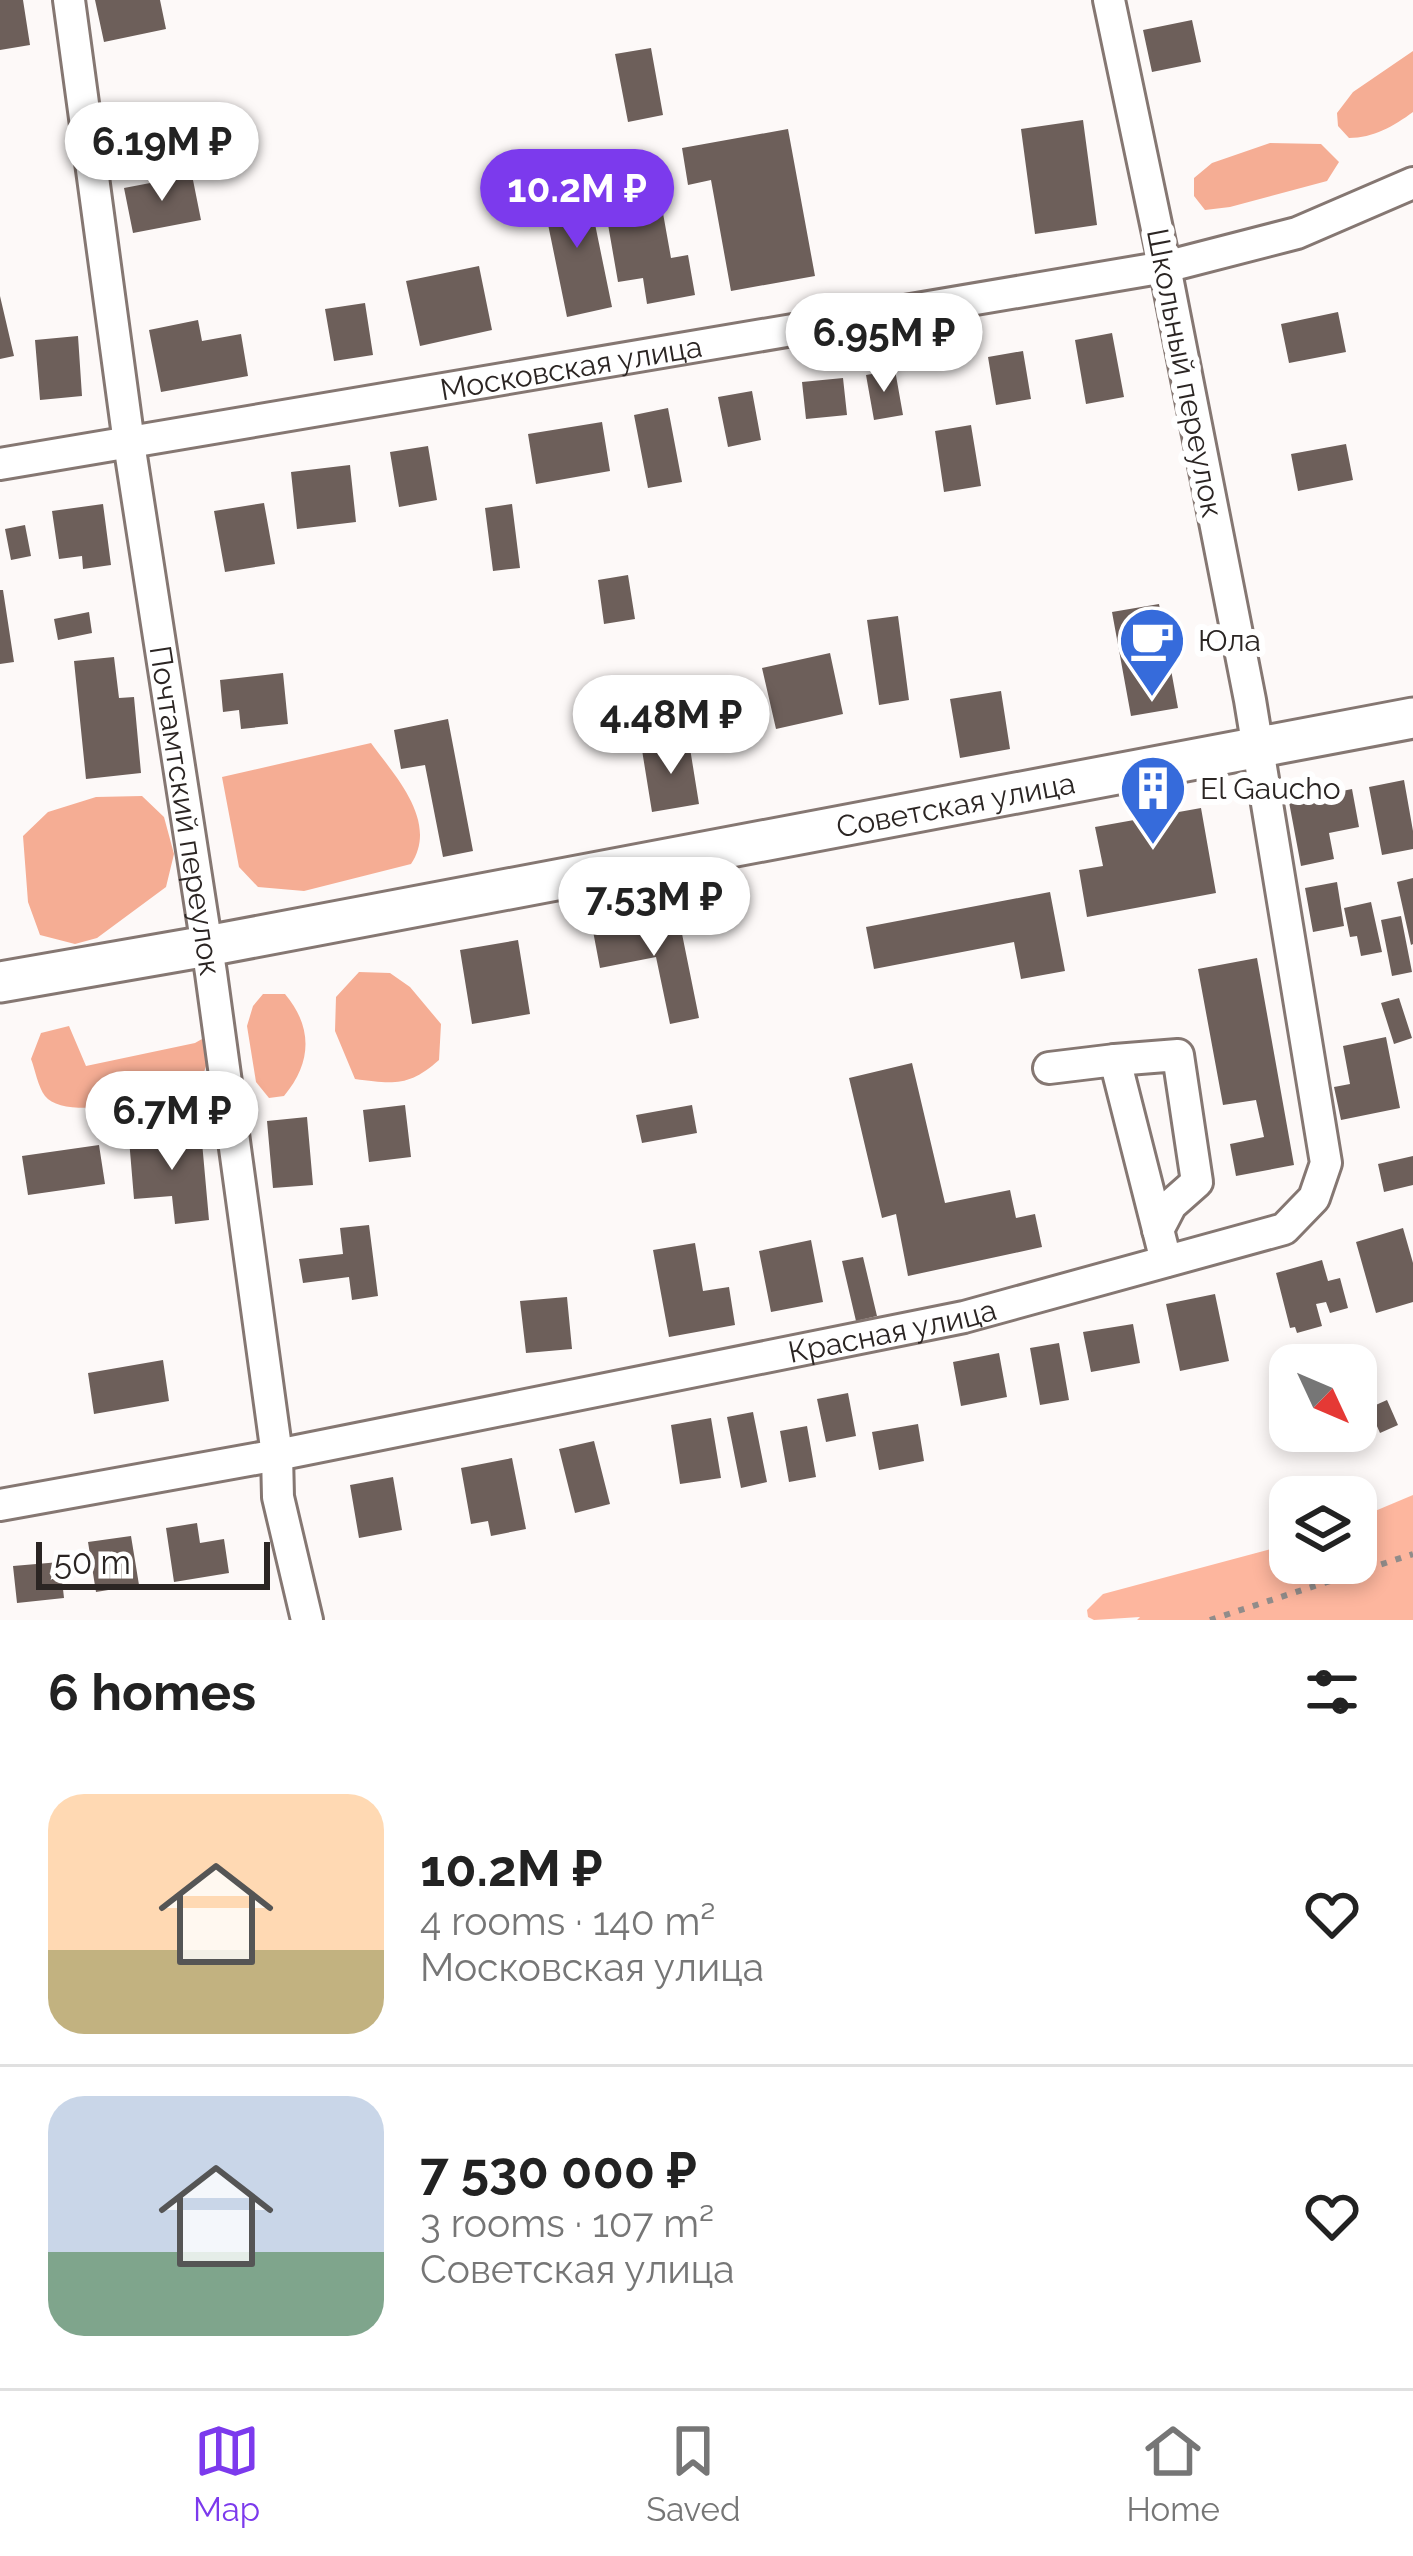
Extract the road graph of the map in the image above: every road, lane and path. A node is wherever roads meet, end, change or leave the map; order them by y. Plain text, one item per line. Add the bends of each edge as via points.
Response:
1 (69, 0) edge
2 (1109, 0) edge
3 (1413, 183) edge
4 (1165, 267) junction
5 (129, 443) junction
6 (0, 464) edge
7 (1413, 718) edge
8 (1258, 747) junction
9 (207, 946) junction
10 (0, 982) edge
11 (1115, 1060) junction
12 (1049, 1068) dead end
13 (1158, 1230) junction
14 (1166, 1262) junction
15 (277, 1455) junction
16 (0, 1505) edge
17 (1413, 1554) edge
18 (307, 1620) edge
19 (1210, 1620) edge

1 - 5 street, Почтамтский переулок
2 - 4 street, Школьный переулок
3 - 4 street, Московская улица via 1298,233
4 - 5 street, Московская улица
4 - 8 street, Школьный переулок
5 - 6 street, Московская улица
5 - 9 street, Почтамтский переулок
7 - 8 main road, Советская улица
8 - 9 main road, Советская улица
8 - 14 street, Красная улица via 1326,1162 1314,1198 1284,1229
9 - 10 main road, Советская улица
9 - 15 street, Почтамтский переулок
11 - 12 street
11 - 13 street
11 - 13 street via 1178,1055 1197,1183
13 - 14 street
14 - 15 street, Красная улица via 964,1317
15 - 16 street, Красная улица
15 - 18 street, Почтамтский переулок via 278,1497
17 - 19 path

